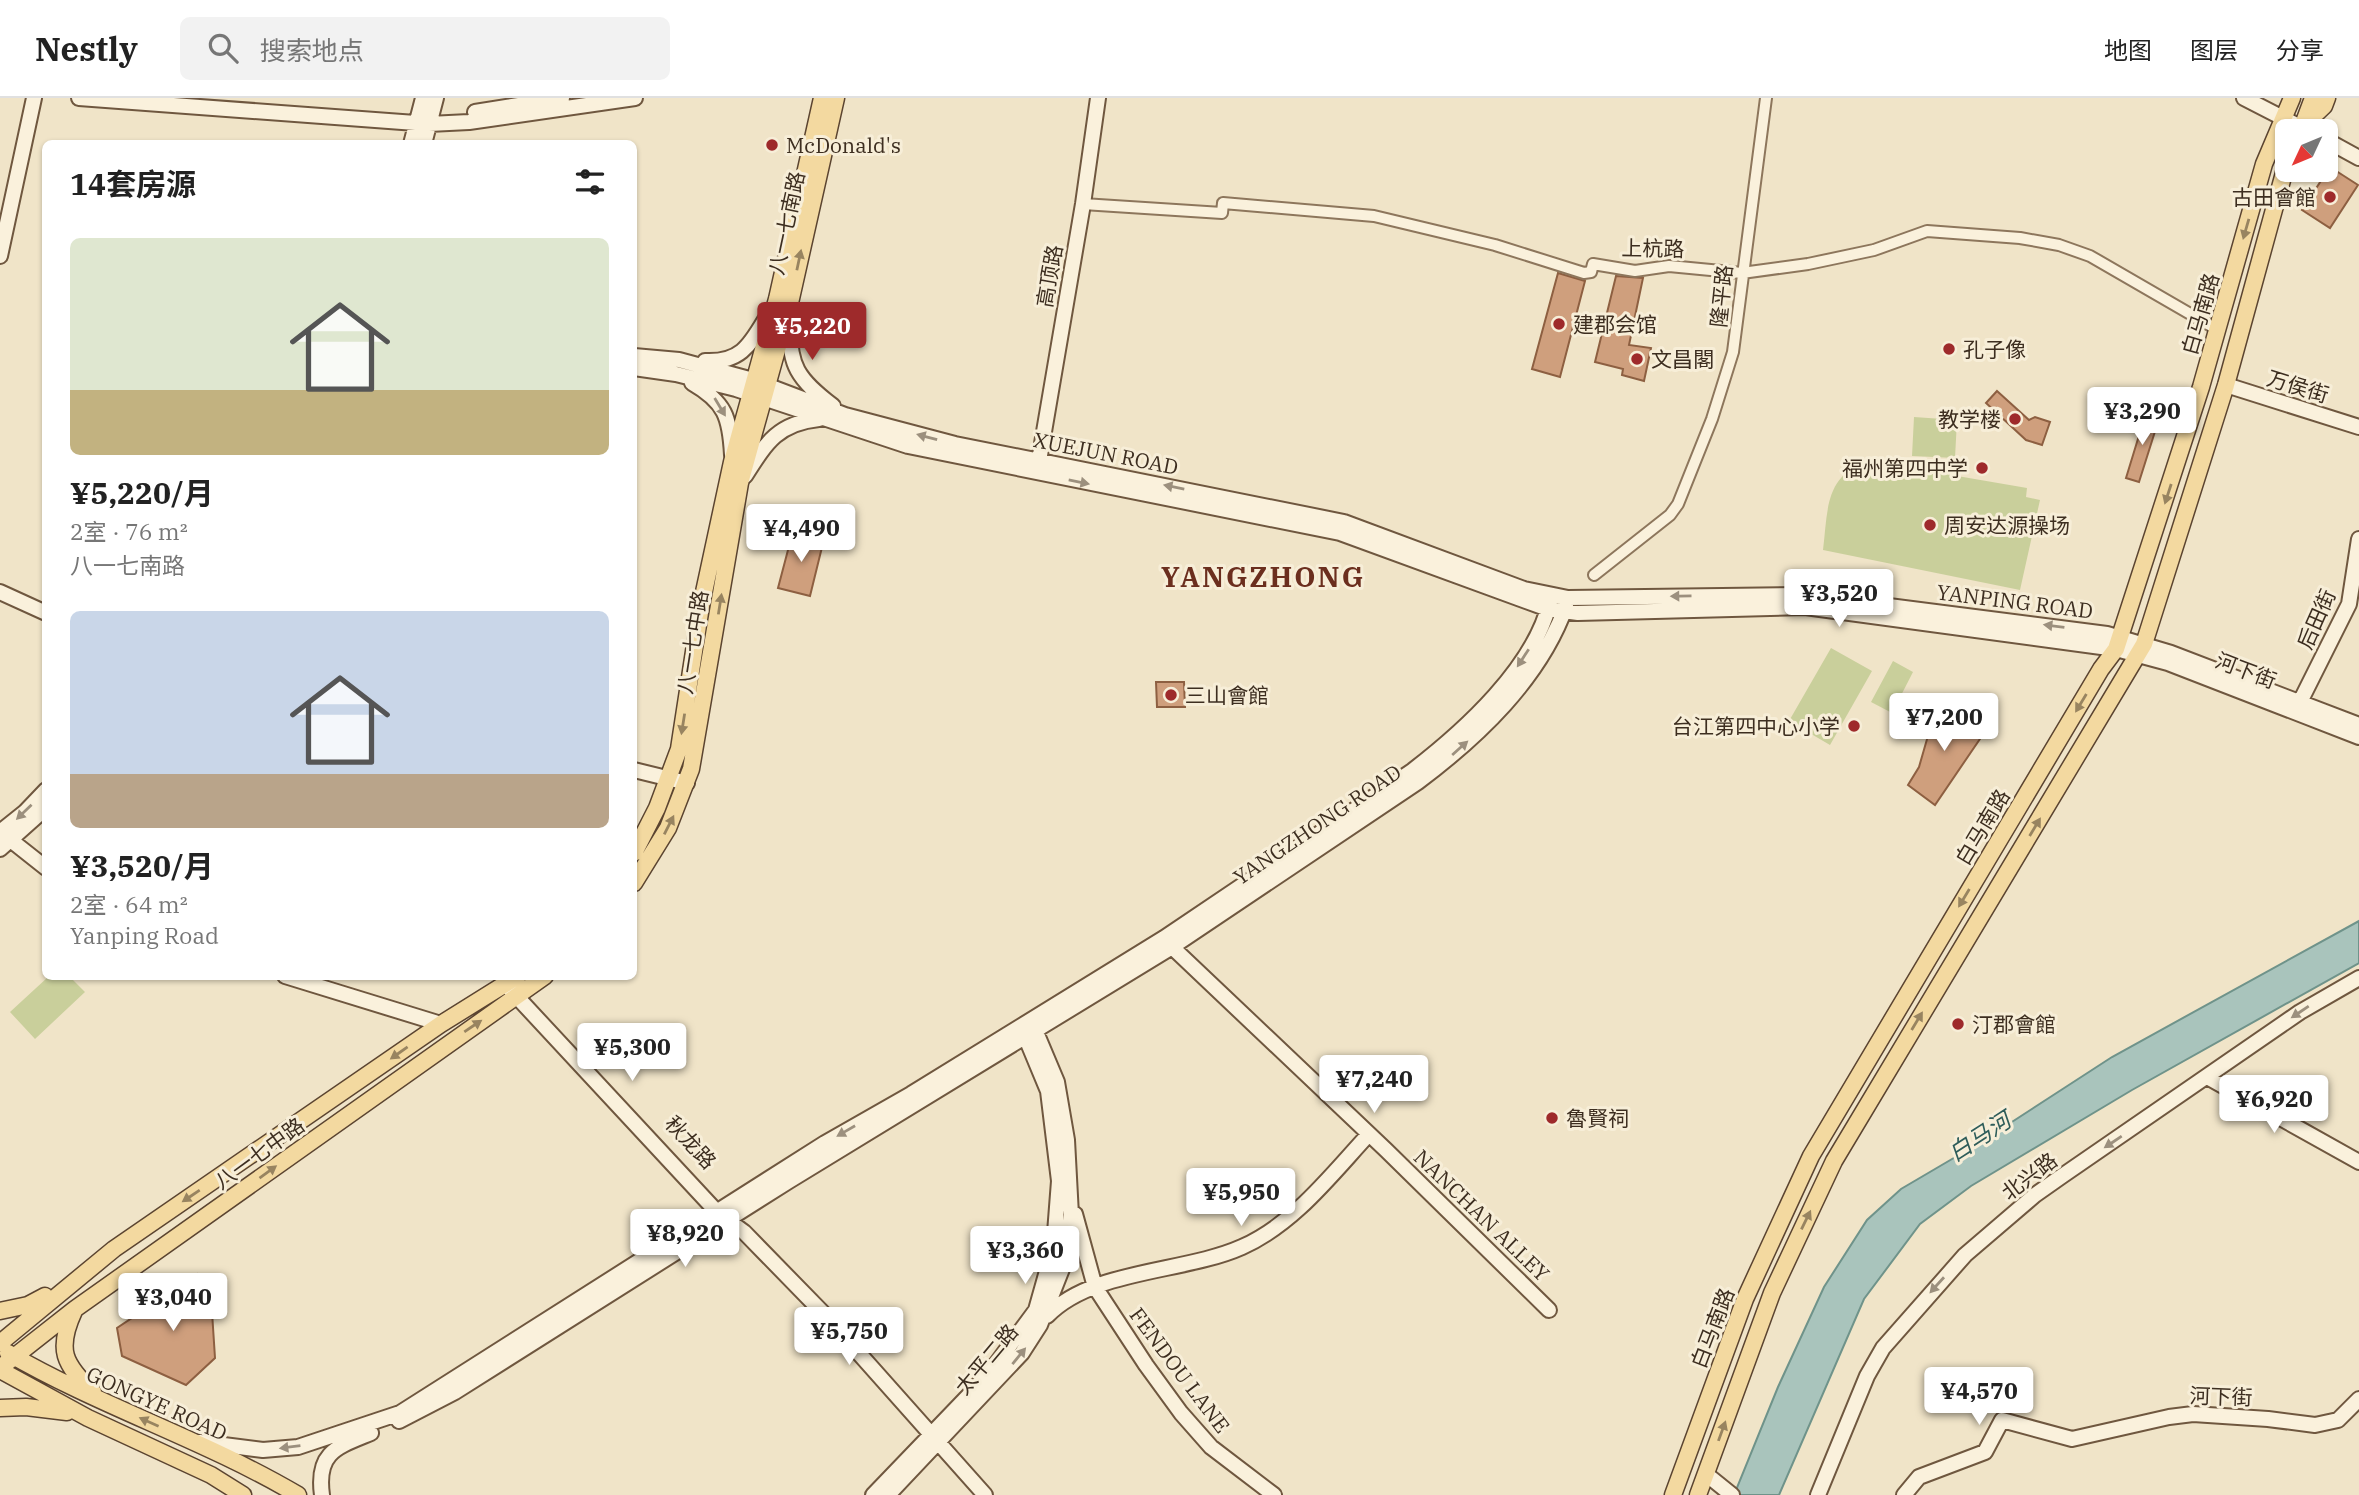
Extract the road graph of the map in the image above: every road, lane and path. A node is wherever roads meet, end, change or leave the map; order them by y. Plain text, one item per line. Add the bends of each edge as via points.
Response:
1 (34, 98) edge
2 (79, 98) edge
3 (180, 98) edge
4 (423, 98) edge
5 (436, 98) edge
6 (562, 98) edge
7 (635, 98) edge
8 (822, 98) edge
9 (836, 98) edge
10 (1098, 98) edge
11 (1766, 98) edge
12 (2244, 98) edge
13 (2280, 98) edge
14 (2292, 98) edge
15 (2313, 98) edge
16 (2327, 98) edge
17 (2284, 118) junction
18 (2306, 119) edge
19 (2313, 119) edge
20 (424, 120) junction
21 (413, 140) edge
22 (424, 140) edge
23 (2338, 147) edge
24 (2359, 158) edge
25 (2281, 182) edge
26 (1083, 204) junction
27 (0, 256) edge
28 (1742, 273) junction
29 (784, 301) junction
30 (2218, 330) junction
31 (637, 357) edge
32 (678, 367) junction
33 (637, 369) edge
34 (2225, 385) junction
35 (758, 389) junction
36 (845, 415) junction
37 (823, 419) junction
38 (2359, 426) edge
39 (1039, 461) junction
40 (732, 462) junction
41 (740, 483) junction
42 (2359, 539) edge
43 (1594, 575) dead end
44 (0, 592) edge
45 (1549, 603) junction
46 (1566, 605) junction
47 (42, 611) edge
48 (2118, 643) junction
49 (2141, 649) junction
50 (2297, 707) junction
51 (2359, 725) edge
52 (2359, 737) edge
53 (637, 771) edge
54 (670, 778) junction
55 (687, 783) junction
56 (42, 794) edge
57 (42, 811) edge
58 (2, 838) edge
59 (637, 847) edge
60 (42, 865) edge
61 (637, 878) edge
62 (1172, 947) junction
63 (2359, 978) edge
64 (298, 980) edge
65 (533, 980) edge
66 (516, 986) edge
67 (441, 1024) junction
68 (1029, 1029) junction
69 (2207, 1077) junction
70 (1369, 1134) junction
71 (2359, 1162) edge
72 (1071, 1199) junction
73 (724, 1213) junction
74 (1096, 1287) junction
75 (58, 1293) junction
76 (75, 1310) junction
77 (1549, 1310) dead end
78 (0, 1311) edge
79 (1040, 1325) junction
80 (0, 1343) edge
81 (7, 1353) edge
82 (0, 1369) edge
83 (2359, 1399) edge
84 (102, 1401) junction
85 (0, 1408) edge
86 (88, 1418) junction
87 (190, 1440) junction
88 (934, 1440) junction
89 (1706, 1474) junction
90 (1728, 1492) edge
91 (243, 1495) edge
92 (298, 1495) edge
93 (322, 1495) edge
94 (873, 1495) edge
95 (888, 1495) edge
96 (985, 1495) edge
97 (1274, 1495) edge
98 (1673, 1495) edge
99 (1699, 1495) edge
100 (1818, 1495) edge
101 (1904, 1495) edge

1 - 27 street
2 - 20 street
3 - 20 street
4 - 20 street
5 - 20 street
6 - 20 street
7 - 20 street via 469,122
8 - 29 main road, 八一七南路
29 -> 9 main road, 八一七南路
10 - 26 street, 高顶路
11 - 28 street, 隆平路
12 - 17 street
13 - 17 main road
14 - 17 main road, 白马南路
15 - 18 main road
16 - 19 main road
17 -> 30 main road, 白马南路 via 2264,164
20 - 21 street
20 - 22 street
23 - 24 street
25 - 34 main road
26 - 28 street, 上杭路 via 1222,214 1223,203 1374,216 1495,245 1584,273 1591,272 1593,264 1634,271 1669,266
26 - 39 street, 高顶路
28 - 30 street, 上杭路 via 1874,250 1927,231 2020,238 2090,256
28 - 43 street, 隆平路 via 1733,352 1678,503 1662,522
29 - 32 street via 736,357
29 - 35 main road, 八一七南路
29 - 36 street via 795,369
30 -> 48 main road, 白马南路
31 - 32 street, XUEJUN ROAD
32 - 33 street, XUEJUN ROAD
32 - 35 street, XUEJUN ROAD
32 -> 40 street via 724,409
34 - 38 street, 万侯街
34 - 49 main road
35 - 36 street, XUEJUN ROAD
35 - 37 street, XUEJUN ROAD
35 - 40 main road, 八一七中路
35 - 41 main road, 八一七中路
39 -> 36 street, XUEJUN ROAD
37 - 41 street via 783,429 763,448
37 -> 45 street, XUEJUN ROAD via 908,446 1340,533
45 -> 39 street, XUEJUN ROAD via 1524,589 1344,522
40 -> 54 main road, 八一七中路
55 -> 41 main road, 八一七中路
42 - 50 street, 后田街 via 2349,604
44 - 47 street
45 - 46 street, XUEJUN ROAD
45 -> 68 street, YANGZHONG ROAD via 1531,645 1507,680 1427,760
46 - 48 street, YANPING ROAD via 1803,595
62 -> 46 street, YANGZHONG ROAD via 1448,758 1513,694
48 - 49 street, 河下街
48 -> 98 main road, 白马南路 via 1811,1156 1745,1299
49 - 50 street, 河下街
89 -> 49 main road via 1773,1293 1834,1161
50 - 51 street, 河下街
50 - 52 street, 河下街
53 - 54 street
54 - 55 street
54 - 59 main road, 八一七中路
61 -> 55 main road, 八一七中路 via 668,828
56 -> 58 street
57 - 58 street
58 - 60 street
62 - 68 street, YANGZHONG ROAD
62 - 70 street, NANCHAN ALLEY
63 -> 69 street, 北兴路 via 2320,999
64 - 67 street
65 - 66 main road, 八一七中路
66 - 67 main road, 八一七中路
66 - 73 street, 秋龙路
76 -> 66 main road, 八一七中路 via 473,1026
67 -> 75 main road, 八一七中路 via 114,1249
68 - 72 street, 太平二路 via 1050,1061 1060,1093
68 - 73 street
68 - 88 street, 太平二路 via 1048,1091 1058,1160 1058,1221 1050,1264 1035,1310
69 - 71 street
69 -> 100 street, 北兴路 via 2035,1195 1946,1275 1874,1363
70 - 74 street via 1303,1204 1259,1238 1217,1257
70 - 77 street, NANCHAN ALLEY
72 - 74 street, FENDOU LANE
72 - 79 street, 太平二路 via 1062,1269
73 -> 87 street via 400,1413 298,1447 263,1450
73 - 88 street, 秋龙路 via 843,1334
73 - 93 street via 420,1413 332,1449 320,1472
74 - 79 street via 1063,1303
74 - 97 street, FENDOU LANE via 1193,1427 1224,1458
75 - 78 main road
75 - 80 main road, 八一七中路
76 - 81 main road, 八一七中路
76 - 84 main road via 63,1352 75,1375
88 -> 79 street, 太平二路 via 1014,1362
81 - 82 main road, 八一七中路
81 - 84 main road, GONGYE ROAD
82 - 86 main road, GONGYE ROAD
83 - 101 street, 河下街 via 2344,1416 2323,1425 2193,1414 2072,1439 2002,1420 1985,1452 1919,1477
87 -> 84 main road, GONGYE ROAD
85 - 86 main road via 52,1410
86 - 91 main road, GONGYE ROAD via 211,1475
87 - 92 main road, GONGYE ROAD
88 - 94 street, 太平二路
88 - 95 street, 太平二路
88 - 96 street, 秋龙路
89 - 90 street
89 - 99 main road

